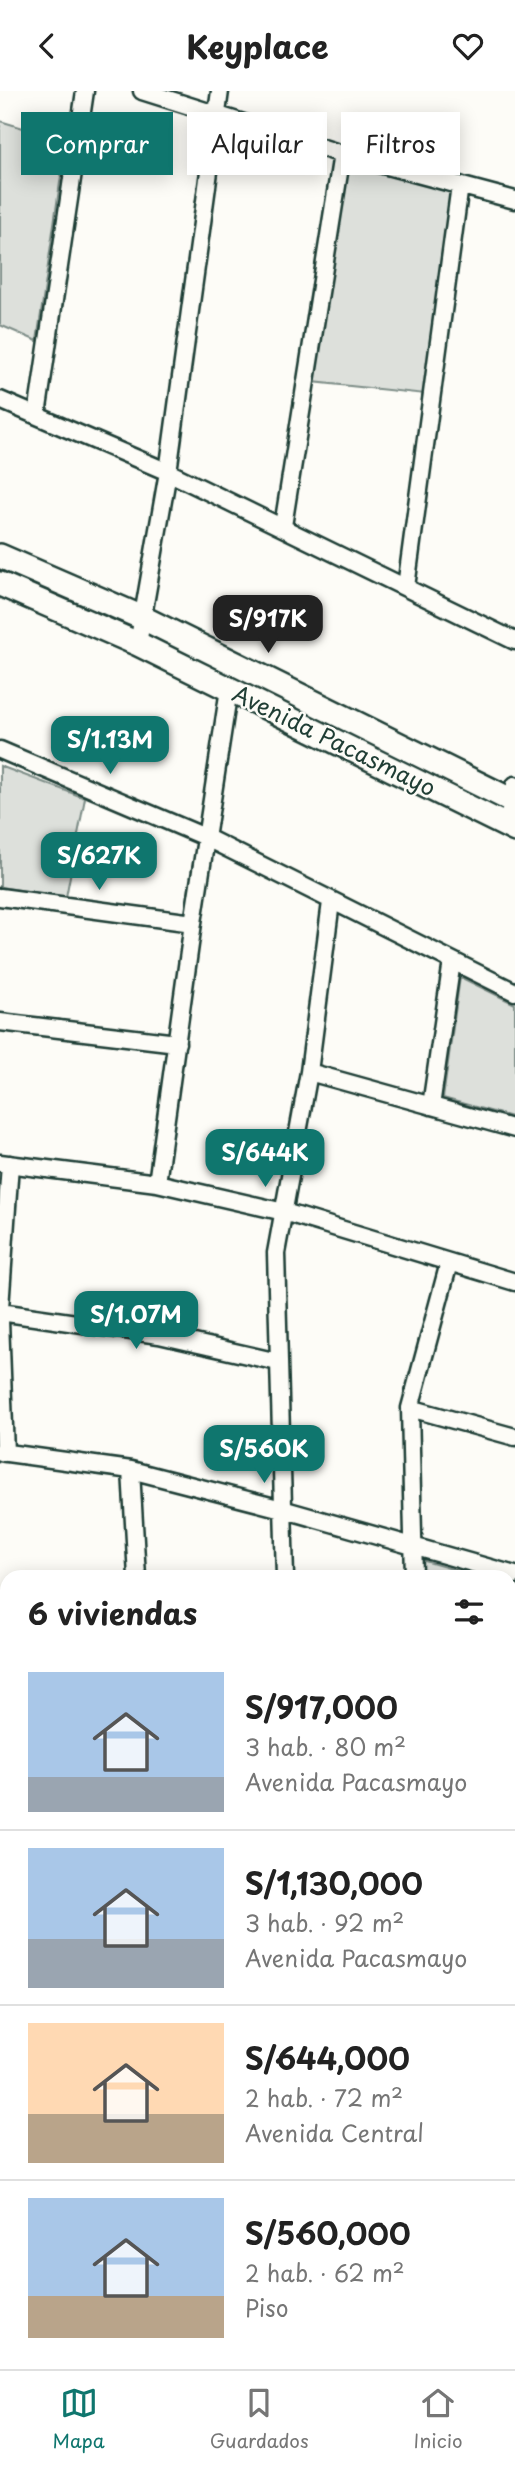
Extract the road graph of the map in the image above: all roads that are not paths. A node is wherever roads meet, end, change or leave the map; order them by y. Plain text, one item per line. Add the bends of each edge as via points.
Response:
1 (85, 91) edge
2 (142, 91) edge
3 (220, 91) edge
4 (207, 112) edge
5 (216, 112) edge
6 (341, 160) edge
7 (208, 175) edge
8 (422, 175) edge
9 (460, 185) junction
10 (515, 200) edge
11 (0, 400) edge
12 (37, 415) junction
13 (168, 472) junction
14 (283, 526) junction
15 (0, 556) edge
16 (0, 584) edge
17 (406, 587) junction
18 (143, 618) junction
19 (515, 641) edge
20 (138, 644) junction
21 (229, 689) junction
22 (0, 750) edge
23 (514, 796) edge
24 (511, 828) edge
25 (205, 837) junction
26 (0, 897) edge
27 (331, 902) junction
28 (192, 923) junction
29 (452, 961) junction
30 (515, 992) edge
31 (0, 1022) edge
32 (177, 1043) junction
33 (309, 1072) junction
34 (431, 1106) junction
35 (515, 1129) edge
36 (5, 1163) edge
37 (157, 1183) junction
38 (284, 1212) junction
39 (449, 1263) junction
40 (515, 1282) edge
41 (0, 1310) edge
42 (0, 1320) edge
43 (278, 1362) junction
44 (410, 1408) junction
45 (515, 1437) edge
46 (3, 1452) edge
47 (131, 1470) junction
48 (282, 1509) junction
49 (413, 1548) junction
50 (137, 1570) edge
51 (285, 1570) edge
52 (414, 1570) edge
53 (496, 1570) edge

1 - 12 street
2 - 4 street
3 - 5 street
6 - 14 street
7 - 13 street
8 - 9 street
9 - 10 street
9 - 17 street
11 - 12 street
12 - 13 street
13 - 14 street
13 - 18 street
14 - 17 street
15 - 18 main road, Avenida Pacasmayo
16 - 20 main road, Avenida Pacasmayo
17 - 19 street
18 - 20 street
18 - 23 main road, Avenida Pacasmayo
20 - 21 main road, Avenida Pacasmayo
21 - 24 main road, Avenida Pacasmayo
21 - 25 street
22 - 25 street
23 - 24 street
25 - 27 street
25 - 28 street
26 - 28 street
27 - 29 street
27 - 33 street
28 - 32 street
29 - 30 street
29 - 34 street
31 - 32 street
32 - 37 street
33 - 34 street
33 - 38 street
34 - 35 street
36 - 37 street
36 - 41 street
37 - 38 street
38 - 39 street
38 - 43 street via 276,1253
39 - 40 street
39 - 44 street
41 - 43 street via 159,1335
42 - 46 street
43 - 48 street
44 - 45 street
44 - 49 street
46 - 47 street
47 - 48 street
47 - 50 street
48 - 49 street
48 - 51 street
49 - 52 street
49 - 53 street

